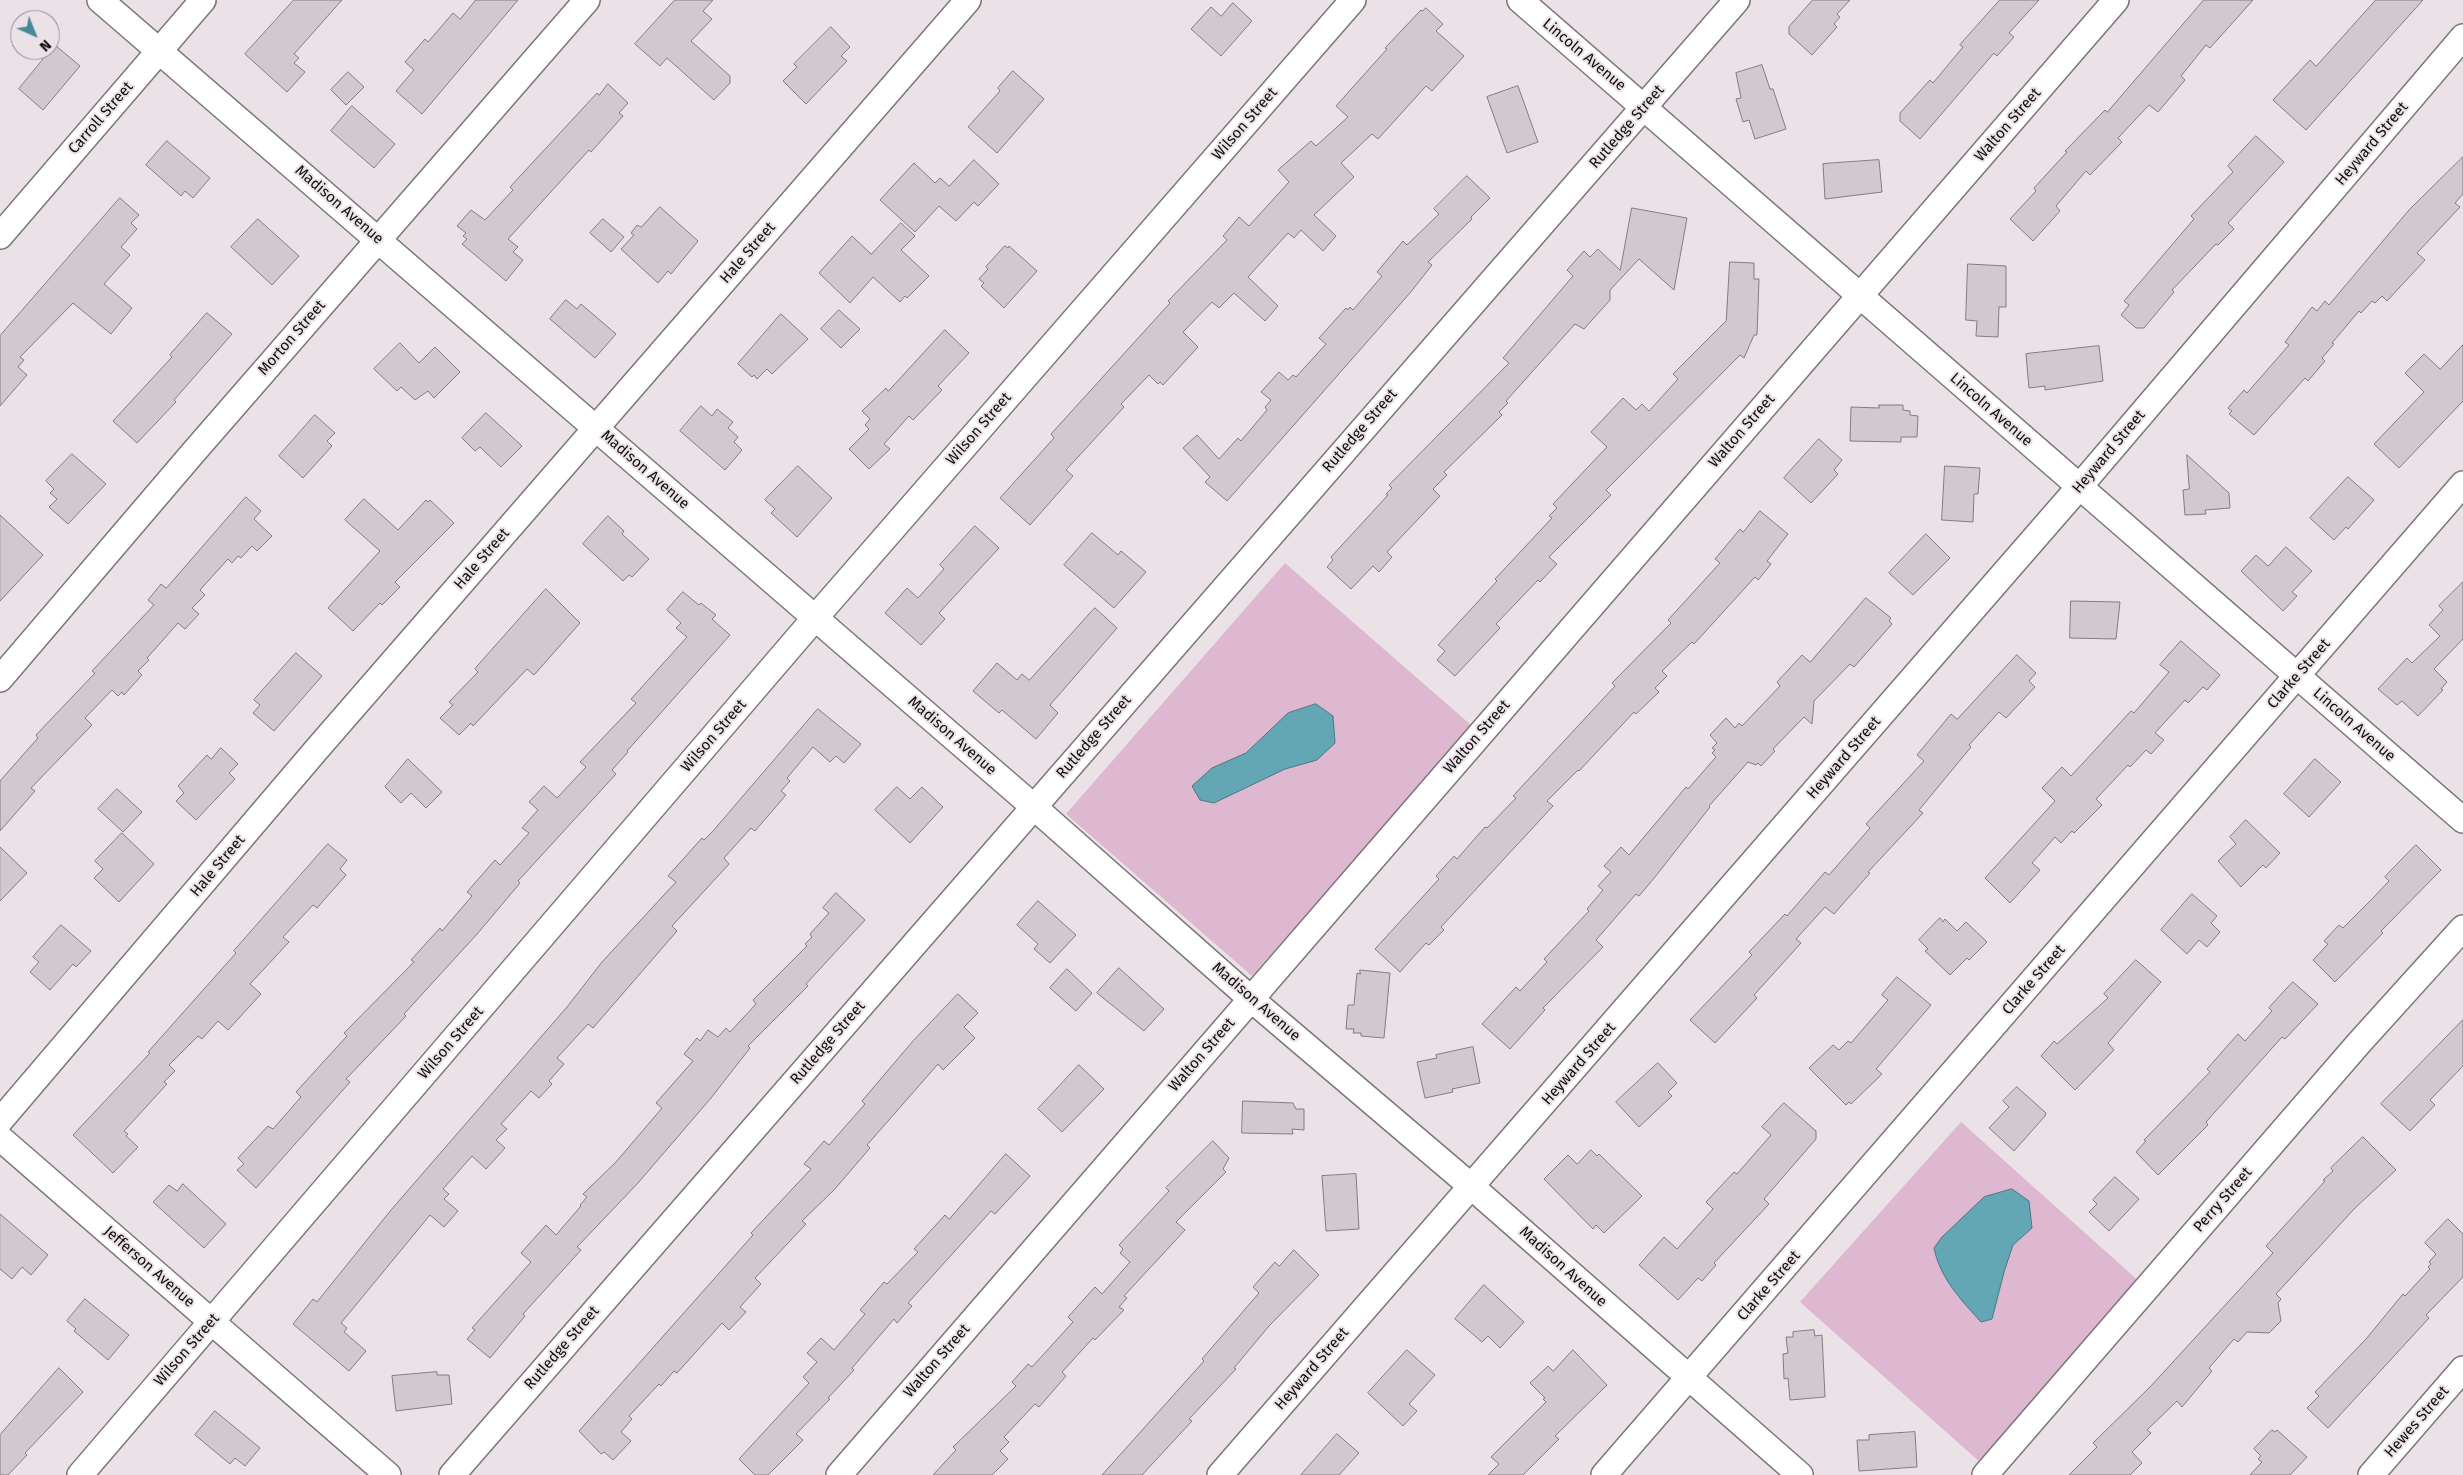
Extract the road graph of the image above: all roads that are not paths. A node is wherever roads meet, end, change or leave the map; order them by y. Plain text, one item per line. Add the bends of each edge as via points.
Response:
1 (100, 0) edge
2 (203, 0) edge
3 (587, 0) edge
4 (968, 0) edge
5 (1353, 0) edge
6 (1520, 0) edge
7 (1737, 0) edge
8 (2116, 0) edge
9 (2463, 37) edge
10 (159, 50) junction
11 (1645, 107) junction
12 (0, 236) edge
13 (378, 239) junction
14 (1860, 297) junction
15 (596, 427) junction
16 (2463, 484) edge
17 (2080, 486) junction
18 (815, 618) junction
19 (2298, 676) junction
20 (0, 679) edge
21 (1034, 807) junction
22 (2463, 820) edge
23 (2463, 928) edge
24 (1251, 999) junction
25 (0, 1121) edge
26 (0, 1138) edge
27 (1472, 1187) junction
28 (212, 1322) junction
29 (2463, 1369) edge
30 (1688, 1379) junction
31 (80, 1475) edge
32 (388, 1475) edge
33 (452, 1475) edge
34 (839, 1475) edge
35 (1220, 1475) edge
36 (1604, 1475) edge
37 (1800, 1475) edge
38 (1985, 1475) edge
39 (2371, 1475) edge

1 - 10 street, Madison Avenue
2 - 10 street, Carroll Street
3 - 13 street, Morton Street
4 - 15 street, Hale Street
5 - 18 street, Wilson Street
6 - 11 street, Lincoln Avenue
7 - 11 street, Rutledge Street
8 - 14 street, Walton Street
9 - 17 street, Heyward Street
10 - 12 street, Carroll Street
10 - 13 street, Madison Avenue
11 - 14 street, Lincoln Avenue
11 - 21 street, Rutledge Street
13 - 15 street, Madison Avenue
13 - 20 street, Morton Street
14 - 17 street, Lincoln Avenue
14 - 24 street, Walton Street
15 - 18 street, Madison Avenue
15 - 25 street, Hale Street
16 - 19 street, Clarke Street
17 - 19 street, Lincoln Avenue
17 - 27 street, Heyward Street
18 - 21 street, Madison Avenue
18 - 28 street, Wilson Street
19 - 22 street, Lincoln Avenue
19 - 30 street, Clarke Street
21 - 24 street, Madison Avenue
21 - 33 street, Rutledge Street
23 - 38 street, Perry Street via 2358,1043
24 - 27 street, Madison Avenue
24 - 34 street, Walton Street
26 - 28 street, Jefferson Avenue
27 - 30 street, Madison Avenue
27 - 35 street, Heyward Street
28 - 31 street, Wilson Street
28 - 32 street, Jefferson Avenue
29 - 39 street, Hewes Street
30 - 36 street, Clarke Street
30 - 37 street, Madison Avenue

